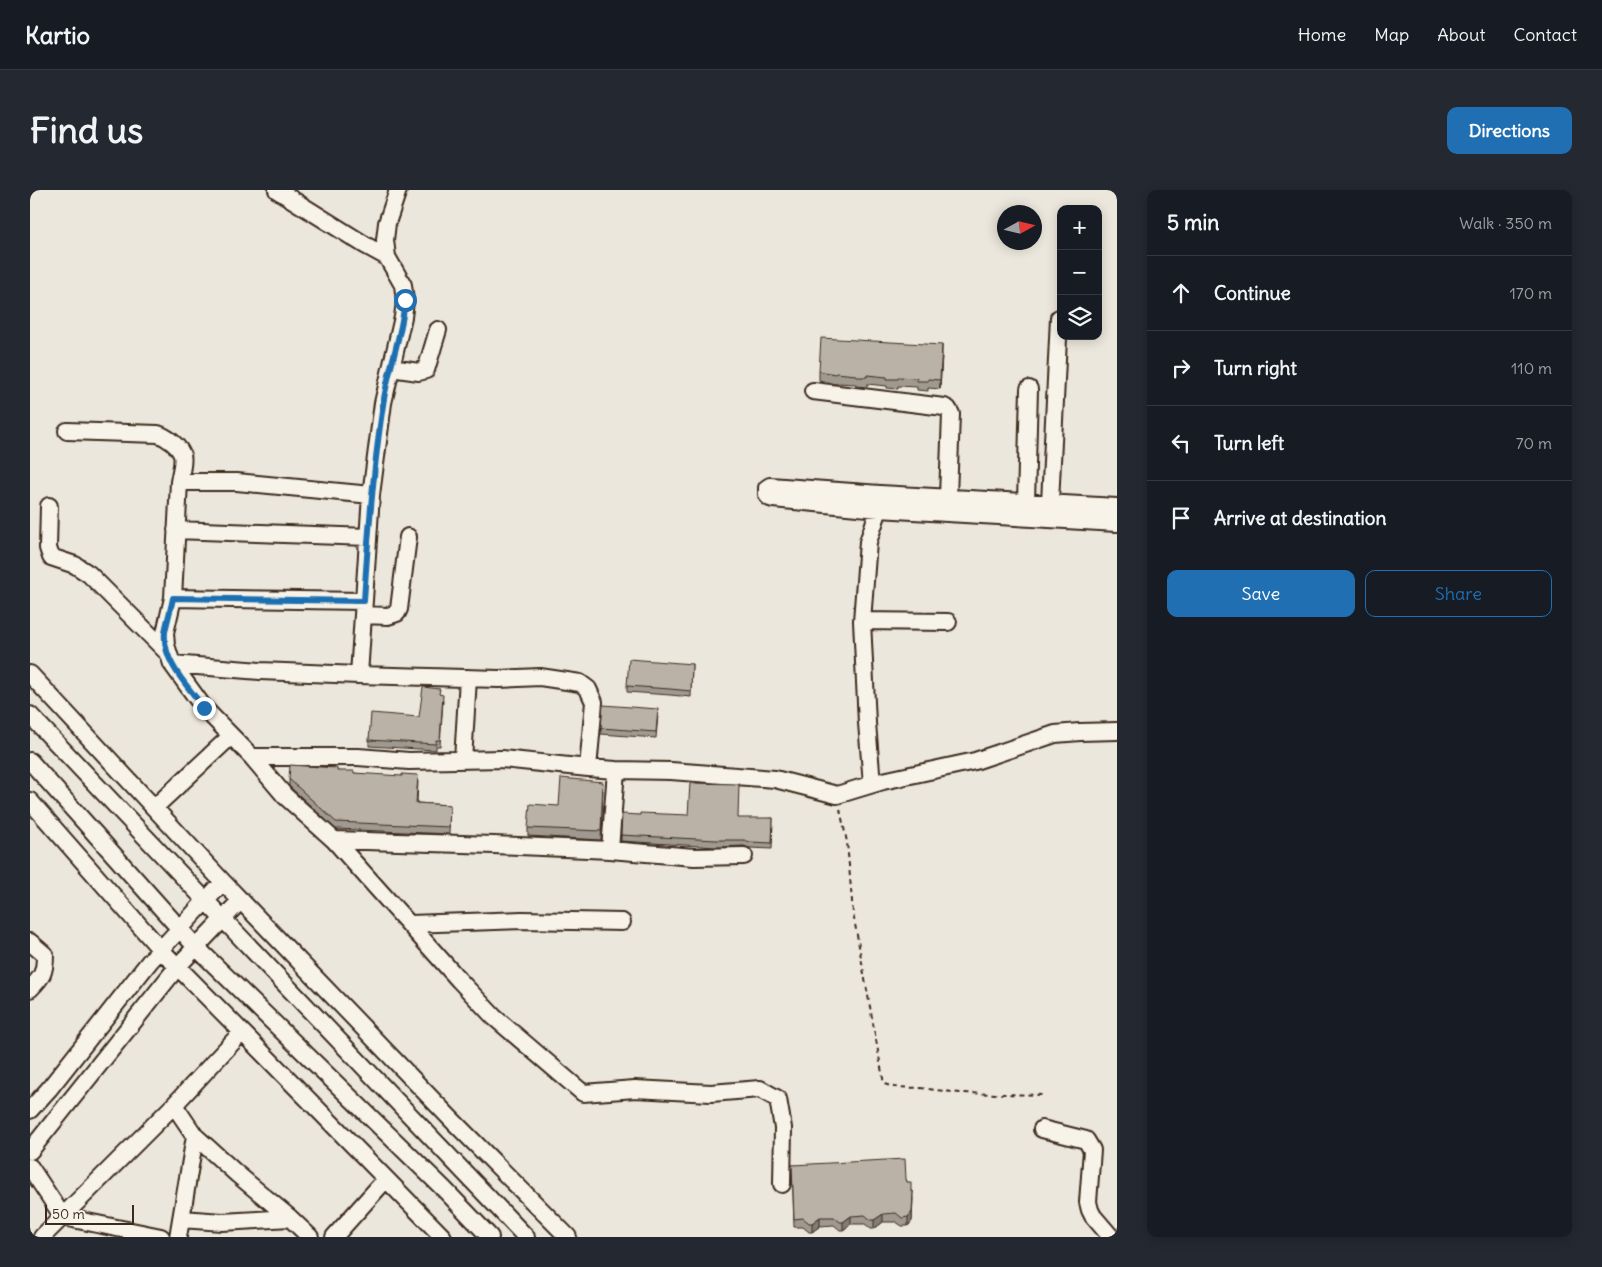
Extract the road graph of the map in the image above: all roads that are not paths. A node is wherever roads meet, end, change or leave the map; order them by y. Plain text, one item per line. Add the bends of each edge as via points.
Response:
1 (277, 190) edge
2 (398, 190) edge
3 (387, 256) junction
4 (438, 330) dead end
5 (1058, 340) edge
6 (391, 368) junction
7 (1029, 389) dead end
8 (813, 391) dead end
9 (67, 431) dead end
10 (179, 482) junction
11 (371, 495) junction
12 (948, 497) junction
13 (880, 502) junction
14 (1026, 502) junction
15 (1050, 503) junction
16 (50, 506) dead end
17 (1117, 507) edge
18 (1117, 523) edge
19 (176, 530) junction
20 (368, 536) junction
21 (408, 537) dead end
22 (173, 598) junction
23 (364, 608) junction
24 (862, 621) junction
25 (948, 622) dead end
26 (170, 659) junction
27 (30, 674) edge
28 (359, 676) junction
29 (468, 678) junction
30 (30, 714) edge
31 (1117, 731) edge
32 (231, 736) junction
33 (252, 757) junction
34 (463, 760) junction
35 (30, 761) edge
36 (588, 768) junction
37 (616, 770) junction
38 (872, 784) junction
39 (30, 801) edge
40 (155, 807) junction
41 (334, 840) junction
42 (610, 850) junction
43 (744, 856) dead end
44 (223, 882) junction
45 (206, 900) junction
46 (241, 900) junction
47 (223, 919) junction
48 (622, 922) dead end
49 (410, 924) junction
50 (179, 930) junction
51 (30, 942) edge
52 (196, 946) junction
53 (161, 950) junction
54 (178, 966) junction
55 (30, 989) edge
56 (242, 1032) junction
57 (174, 1105) junction
58 (30, 1110) edge
59 (1042, 1129) dead end
60 (195, 1136) junction
61 (30, 1151) edge
62 (30, 1167) edge
63 (386, 1179) junction
64 (782, 1184) dead end
65 (63, 1217) junction
66 (290, 1218) junction
67 (182, 1219) junction
68 (42, 1237) edge
69 (161, 1237) edge
70 (178, 1237) edge
71 (310, 1237) edge
72 (334, 1237) edge
73 (443, 1237) edge
74 (490, 1237) edge
75 (526, 1237) edge
76 (568, 1237) edge
77 (1111, 1237) edge

1 - 3 street
2 - 3 street via 387,223
3 - 6 street via 403,284 405,300
4 - 6 street via 426,370
5 - 15 street
6 - 11 street
7 - 14 street
8 - 12 street via 948,409 951,414
9 - 10 street via 164,436 183,456
10 - 11 street via 237,482
10 - 19 street
11 - 20 street
12 - 13 street
12 - 14 street
13 - 13 street via 774,499 766,491 770,486
13 - 18 street
13 - 24 street via 868,542
14 - 15 street
15 - 17 street
16 - 26 street via 48,548 51,557 89,574
19 - 20 street
19 - 22 street
20 - 23 street
21 - 23 street via 397,613 388,616
22 - 23 street
22 - 26 street via 165,633
23 - 28 street
24 - 25 street
24 - 38 street
26 - 28 street via 260,671
26 - 32 street via 204,708
27 - 40 street
28 - 29 street
29 - 34 street
29 - 36 street via 540,677 580,683 588,689 594,702
30 - 45 street
31 - 38 street via 1055,734 975,761
32 - 33 street
32 - 40 street
33 - 34 street
33 - 41 street via 285,796
34 - 36 street via 502,759
35 - 50 street
36 - 37 street
37 - 38 street via 775,779 837,795
37 - 42 street
39 - 53 street
40 - 44 street
41 - 42 street
41 - 49 street
42 - 43 street via 694,857
44 - 45 street
44 - 46 street
45 - 47 street
45 - 50 street
46 - 47 street
46 - 76 street
47 - 52 street
47 - 75 street
48 - 49 street via 522,920
49 - 64 street via 494,1016 583,1093 635,1089 712,1093 760,1089 778,1099 783,1128
50 - 52 street
50 - 53 street
51 - 55 street via 45,955 42,977
52 - 54 street
52 - 74 street
53 - 54 street
53 - 58 street
54 - 56 street
54 - 61 street
56 - 57 street
56 - 63 street
57 - 60 street
57 - 65 street
59 - 77 street via 1086,1140 1090,1144 1088,1202 1090,1210
60 - 66 street
60 - 67 street
62 - 65 street
63 - 72 street
63 - 73 street
65 - 68 street
65 - 69 street
66 - 67 street via 222,1222
66 - 71 street
67 - 70 street

